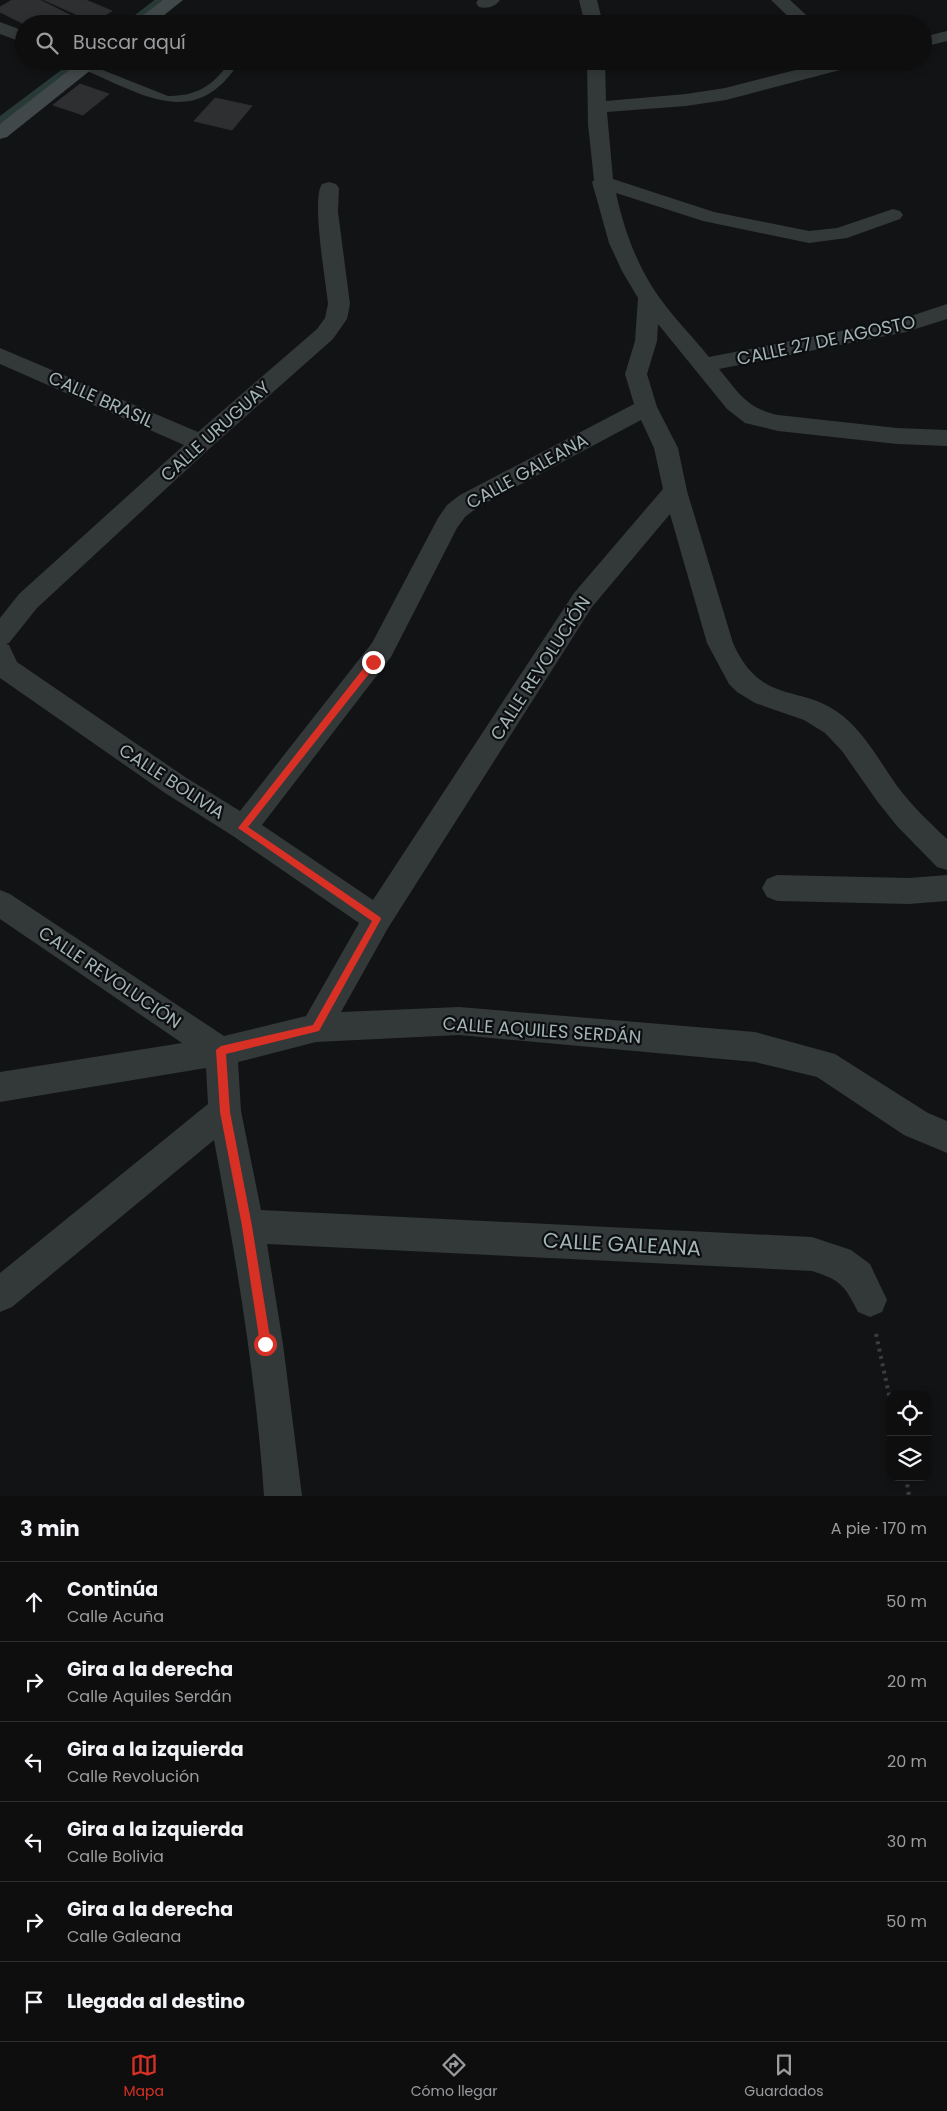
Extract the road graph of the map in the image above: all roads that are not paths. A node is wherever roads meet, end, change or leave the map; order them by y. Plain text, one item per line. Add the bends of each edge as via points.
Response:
1 (174, 0) edge
2 (588, 0) edge
3 (780, 0) edge
4 (154, 15) edge
5 (592, 15) edge
6 (797, 15) edge
7 (0, 27) edge
8 (15, 34) edge
9 (947, 36) edge
10 (932, 40) edge
11 (76, 70) edge
12 (100, 70) edge
13 (229, 70) edge
14 (596, 70) edge
15 (816, 70) edge
16 (597, 107) junction
17 (0, 133) edge
18 (602, 182) junction
19 (329, 188) dead end
20 (893, 214) dead end
21 (648, 298) junction
22 (947, 311) edge
23 (0, 355) edge
24 (704, 365) junction
25 (646, 407) junction
26 (947, 438) edge
27 (201, 443) junction
28 (675, 491) junction
29 (0, 636) edge
30 (0, 652) edge
31 (242, 828) junction
32 (947, 858) edge
33 (777, 888) dead end
34 (947, 888) edge
35 (0, 903) edge
36 (377, 919) junction
37 (316, 1028) junction
38 (221, 1050) junction
39 (0, 1087) edge
40 (225, 1112) junction
41 (947, 1137) edge
42 (247, 1226) junction
43 (0, 1296) edge
44 (870, 1300) road end
45 (283, 1496) edge

1 - 4 street
2 - 5 street
3 - 6 street
7 - 8 street
9 - 10 street
11 - 17 street
12 - 13 lane via 166,99 178,100 205,94
14 - 16 street
15 - 16 street via 726,94
16 - 18 street
18 - 20 street via 724,221 809,237 840,234
18 - 21 street via 623,251
19 - 27 street, CALLE URUGUAY via 328,212 339,304 336,319 325,334
21 - 24 street
21 - 25 street via 646,341 636,374
22 - 24 street, CALLE 27 DE AGOSTO via 906,325
23 - 27 street, CALLE BRASIL
24 - 26 street via 735,404 753,417 778,423 897,436
25 - 28 street via 666,448
25 - 31 street, CALLE GALEANA via 469,501 456,511 378,656
27 - 29 street, CALLE URUGUAY via 28,601
28 - 32 street via 729,666 745,684 769,699 813,711 834,724 856,746 895,804
28 - 36 street, CALLE REVOLUCIÓN via 583,600
30 - 31 street, CALLE BOLIVIA via 6,668
31 - 36 street, CALLE BOLIVIA
33 - 34 street via 909,891
35 - 38 street, CALLE REVOLUCIÓN
36 - 37 street, CALLE REVOLUCIÓN
37 - 38 street, CALLE AQUILES SERDÁN
37 - 41 street, CALLE AQUILES SERDÁN via 458,1021 755,1047 824,1064 916,1124
38 - 39 street, CALLE AQUILES SERDÁN
38 - 40 street
40 - 42 street
40 - 43 street
42 - 44 street, CALLE GALEANA via 812,1254 838,1262 858,1276
42 - 45 street

